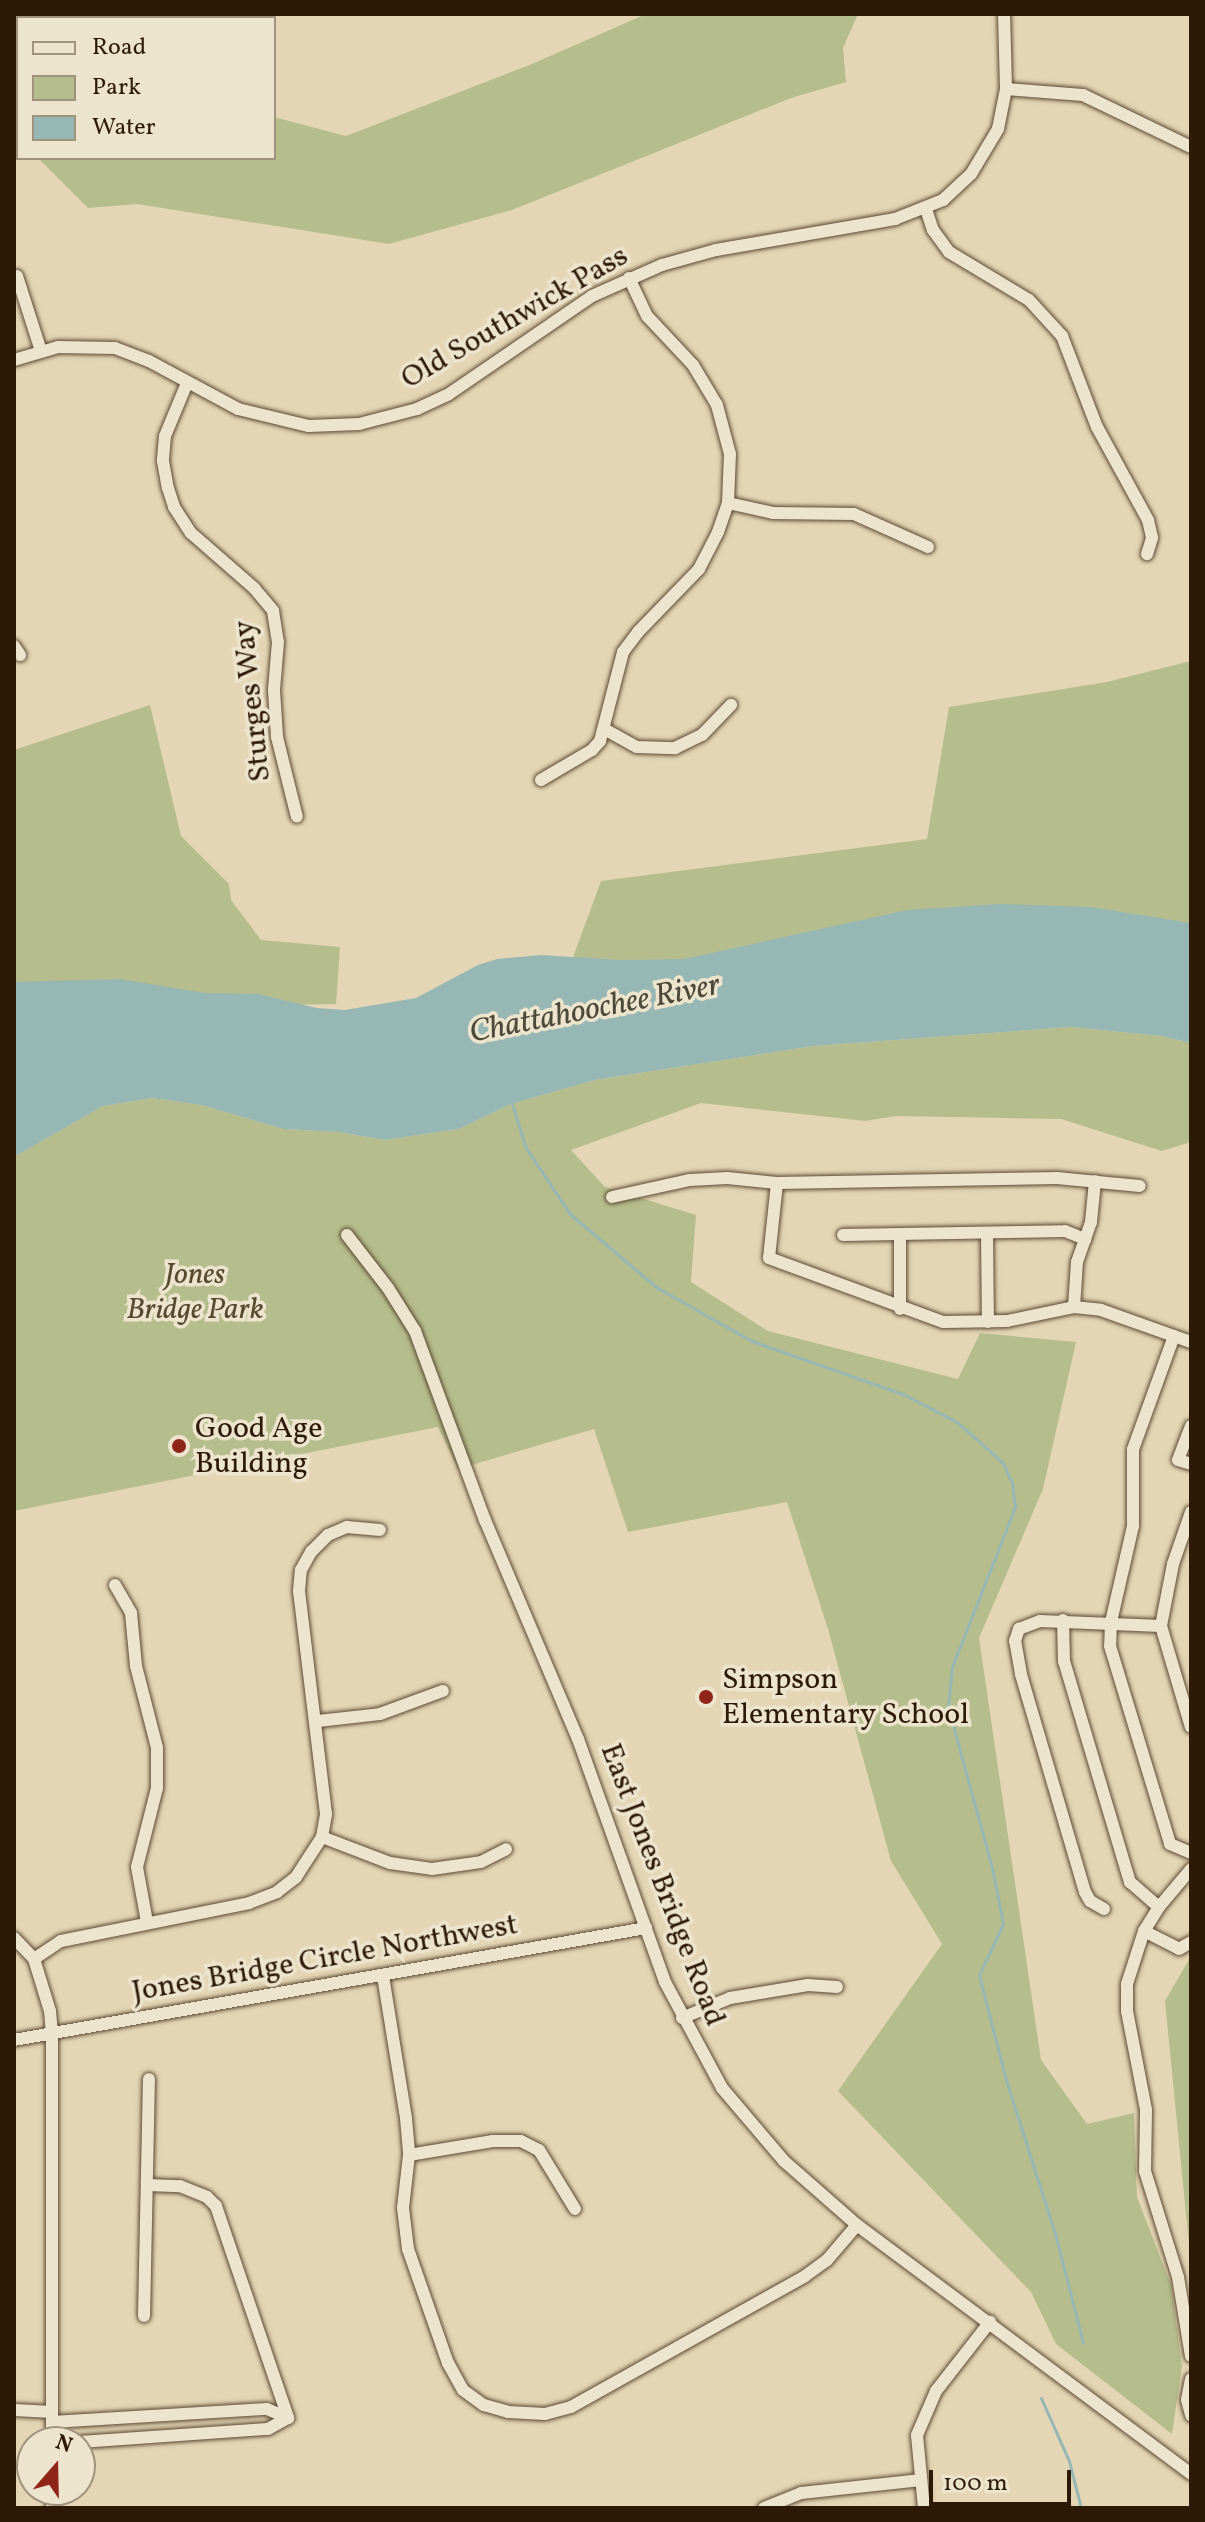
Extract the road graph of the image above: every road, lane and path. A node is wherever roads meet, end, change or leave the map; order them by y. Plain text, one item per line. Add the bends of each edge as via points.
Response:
1 (1004, 14) edge
2 (1006, 89) junction
3 (1191, 147) edge
4 (926, 209) junction
5 (17, 276) dead end
6 (629, 278) junction
7 (41, 351) junction
8 (14, 360) edge
9 (187, 383) junction
10 (728, 503) junction
11 (928, 547) dead end
12 (1147, 554) dead end
13 (731, 705) dead end
14 (606, 730) junction
15 (541, 780) dead end
16 (297, 817) dead end
17 (1095, 1181) junction
18 (777, 1183) junction
19 (1140, 1186) dead end
20 (612, 1197) dead end
21 (987, 1233) junction
22 (900, 1234) junction
23 (347, 1235) dead end
24 (843, 1235) dead end
25 (1085, 1239) junction
26 (1074, 1307) junction
27 (900, 1309) junction
28 (988, 1322) junction
29 (1174, 1336) junction
30 (1191, 1342) edge
31 (1191, 1426) edge
32 (1191, 1464) edge
33 (1191, 1512) edge
34 (380, 1530) dead end
35 (115, 1585) dead end
36 (1063, 1620) junction
37 (1111, 1622) junction
38 (1161, 1626) junction
39 (1191, 1666) edge
40 (1176, 1671) junction
41 (443, 1691) dead end
42 (318, 1721) junction
43 (1191, 1727) edge
44 (322, 1837) junction
45 (506, 1849) dead end
46 (1191, 1853) edge
47 (1191, 1869) edge
48 (1159, 1907) junction
49 (1104, 1909) dead end
50 (147, 1922) junction
51 (646, 1928) junction
52 (1144, 1931) junction
53 (14, 1938) edge
54 (1191, 1942) edge
55 (34, 1959) junction
56 (383, 1976) junction
57 (837, 1987) dead end
58 (682, 2018) junction
59 (52, 2033) junction
60 (14, 2040) edge
61 (149, 2079) dead end
62 (409, 2155) junction
63 (147, 2185) junction
64 (575, 2209) dead end
65 (857, 2225) junction
66 (144, 2316) dead end
67 (990, 2322) junction
68 (1191, 2356) edge
69 (1191, 2379) edge
70 (1189, 2400) edge
71 (14, 2410) edge
72 (1191, 2415) edge
73 (52, 2417) junction
74 (288, 2418) junction
75 (106, 2420) junction
76 (52, 2426) edge
77 (108, 2440) junction
78 (96, 2441) edge
79 (1188, 2466) edge
80 (921, 2480) junction
81 (764, 2508) edge
82 (924, 2508) edge

1 - 2 street, Old Southwick Pass
2 - 3 street via 1083,95
2 - 4 street, Old Southwick Pass via 998,129 982,159 956,190
4 - 6 street, Old Southwick Pass via 716,250
4 - 12 street via 949,252 1029,300 1062,336 1097,427 1148,520 1152,538
5 - 7 street
6 - 9 street, Old Southwick Pass via 560,315 449,394 384,419 335,426 289,423 238,409
6 - 10 street via 647,316 693,365 717,405 730,454
7 - 8 street, Old Southwick Pass
7 - 9 street, Old Southwick Pass via 78,345 115,348
9 - 16 street, Sturges Way via 165,436 168,488 191,533 273,611 278,642 277,737
10 - 11 street via 773,513 854,514
10 - 14 street via 699,569 623,652
13 - 14 street via 702,735 675,748 637,747
14 - 15 street via 592,750
17 - 18 street
17 - 19 street
17 - 25 street
18 - 20 street via 690,1180
18 - 27 street via 769,1258
21 - 22 street
21 - 25 street via 1065,1231
21 - 28 street
22 - 24 street
22 - 27 street
23 - 51 street, East Jones Bridge Road via 415,1331 485,1520 578,1739
25 - 26 street via 1077,1262
26 - 28 street
26 - 29 street via 1101,1310
27 - 28 street via 943,1322
29 - 30 street
29 - 37 street via 1133,1449 1133,1526
31 - 32 street via 1178,1460
33 - 38 street via 1170,1575
34 - 42 street via 347,1527 328,1535 301,1570 299,1591
35 - 50 street via 131,1613 136,1666 157,1748 157,1788 137,1867
36 - 37 street
36 - 48 street via 1064,1661 1130,1882
36 - 49 street via 1019,1629 1015,1641 1085,1892
37 - 38 street
37 - 46 street via 1110,1646 1164,1827 1170,1844
38 - 40 street
39 - 40 street
40 - 43 street
41 - 42 street via 380,1714
42 - 44 street via 326,1789
44 - 45 street via 390,1863 432,1869 481,1862
44 - 50 street via 296,1877 277,1892 249,1903
47 - 48 street
48 - 52 street
50 - 55 street via 61,1941
51 - 56 street, Jones Bridge Circle Northwest
51 - 58 street, East Jones Bridge Road
52 - 54 street via 1179,1949
52 - 68 street via 1131,1963 1127,2011 1146,2110 1145,2171 1178,2277
53 - 55 street
55 - 59 street
56 - 59 street, Jones Bridge Circle Northwest
56 - 62 street
57 - 58 street via 808,1985 730,1998
58 - 65 street, East Jones Bridge Road via 747,2120 784,2161
59 - 60 street, Jones Bridge Circle Northwest
59 - 73 street
61 - 63 street
62 - 64 street via 521,2141 539,2150
62 - 65 street via 403,2208 408,2249 448,2363 463,2390 484,2405 508,2412 545,2414 571,2407 805,2276
63 - 66 street
63 - 74 street via 180,2186 216,2206
65 - 67 street, East Jones Bridge Road
67 - 79 street, East Jones Bridge Road
67 - 80 street via 936,2391 917,2435
69 - 70 street
70 - 72 street
71 - 73 street
73 - 75 street
73 - 76 street
74 - 75 street via 267,2409
74 - 77 street via 268,2429
75 - 77 street
77 - 78 street
80 - 81 street via 801,2493
80 - 82 street

